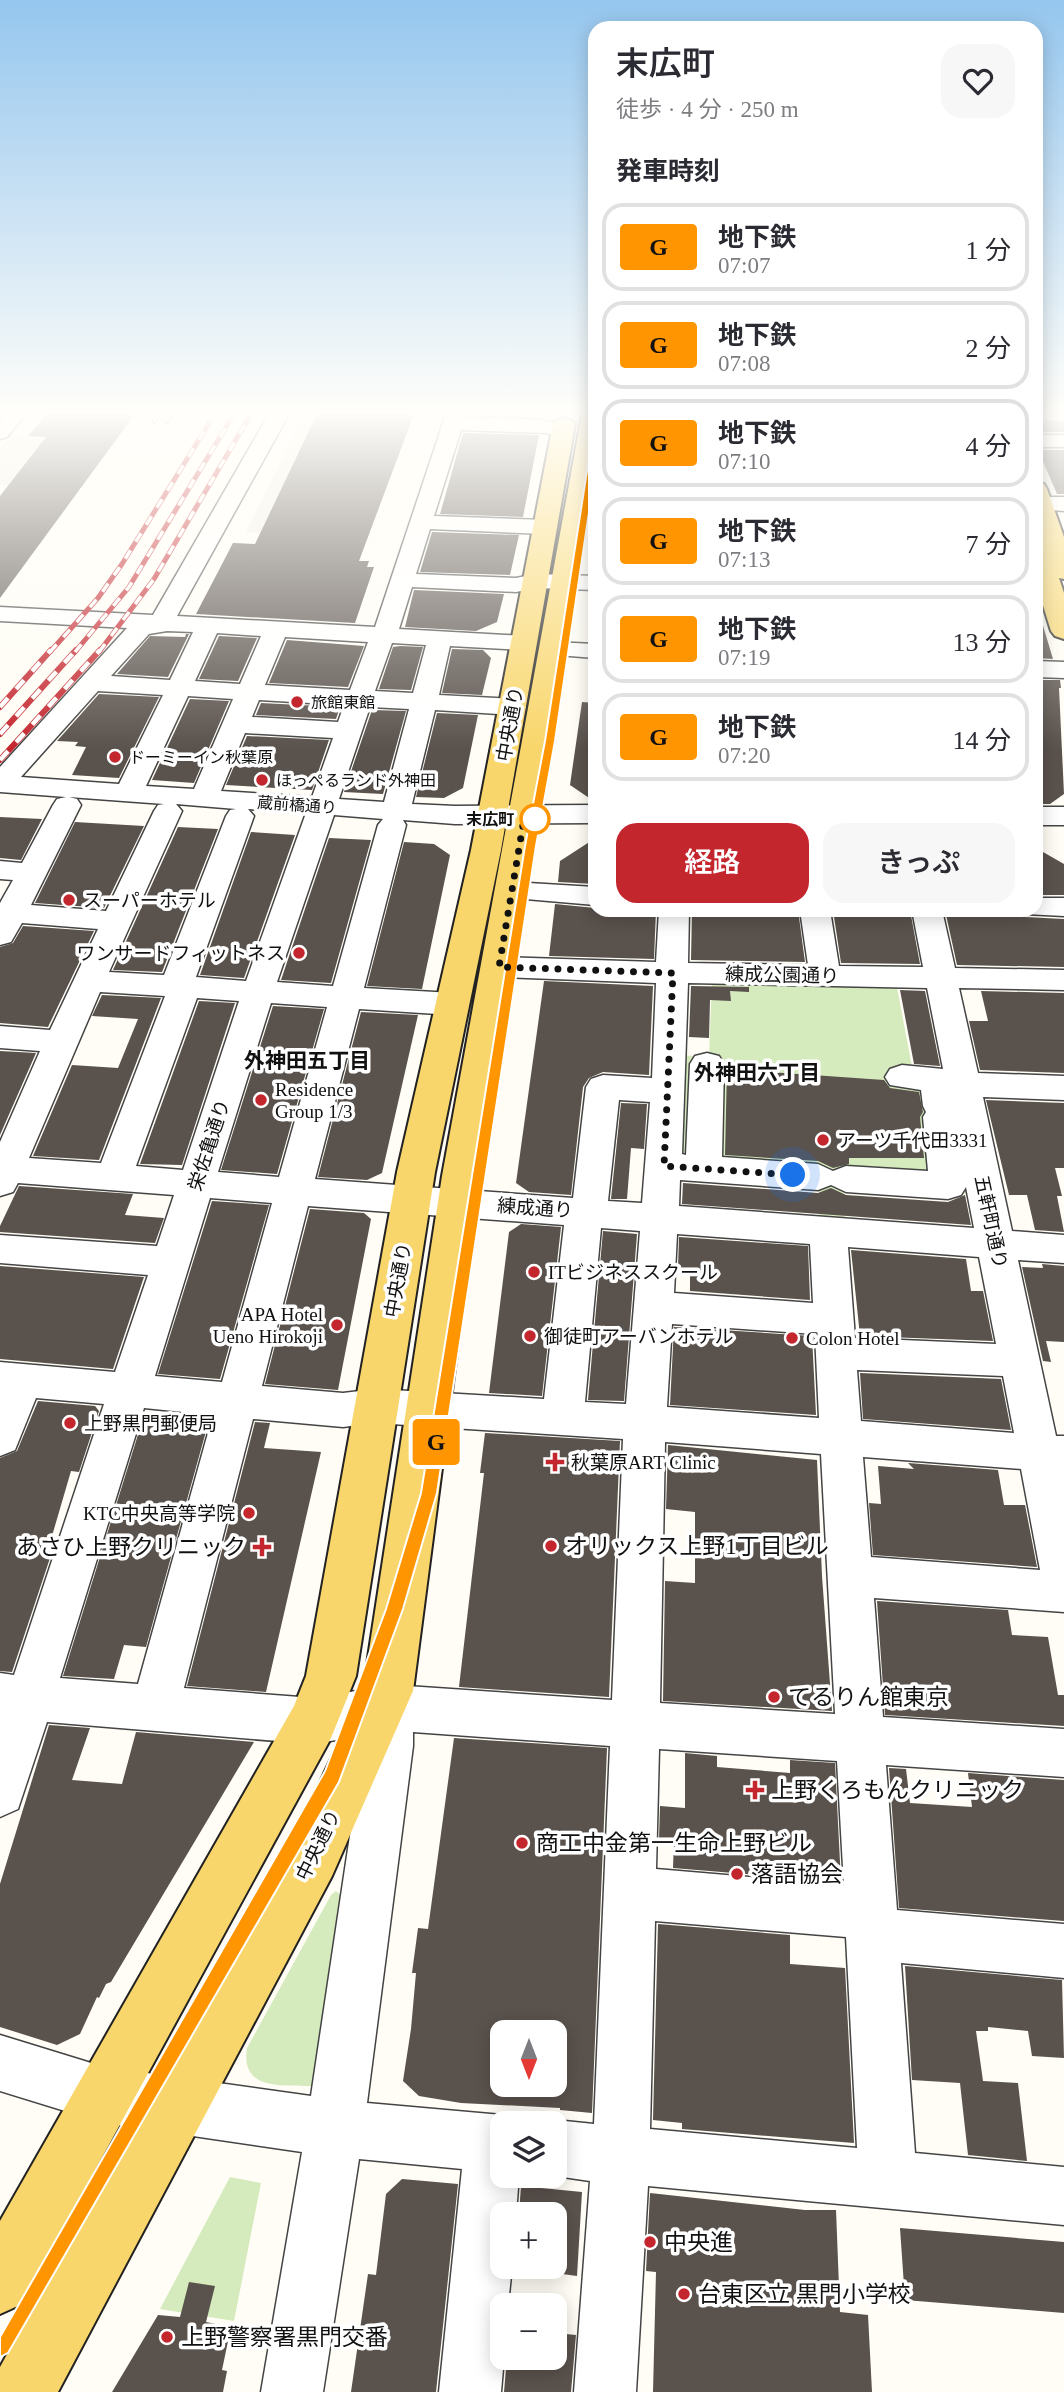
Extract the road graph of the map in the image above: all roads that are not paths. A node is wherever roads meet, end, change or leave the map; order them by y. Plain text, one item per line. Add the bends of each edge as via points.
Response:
1 (216, 526) edge
2 (419, 526) edge
3 (511, 526) edge
4 (581, 526) edge
5 (1050, 526) edge
6 (545, 527) joint
7 (1043, 557) edge
8 (1055, 575) edge
9 (402, 580) junction
10 (536, 581) junction
11 (565, 582) junction
12 (588, 583) edge
13 (0, 614) edge
14 (161, 622) junction
15 (209, 625) junction
16 (276, 629) junction
17 (1064, 631) edge
18 (382, 635) junction
19 (440, 638) junction
20 (524, 643) junction
21 (552, 649) junction
22 (588, 650) edge
23 (1043, 669) edge
24 (1064, 670) edge
25 (91, 684) junction
26 (179, 688) junction
27 (249, 692) junction
28 (360, 698) junction
29 (423, 702) junction
30 (513, 707) junction
31 (235, 724) junction
32 (349, 731) junction
33 (0, 784) edge
34 (129, 793) junction
35 (204, 798) junction
36 (0, 801) edge
37 (66, 805) junction
38 (168, 811) junction
39 (319, 814) junction
40 (588, 815) edge
41 (240, 816) junction
42 (1043, 816) edge
43 (1064, 816) edge
44 (394, 819) junction
45 (508, 821) junction
46 (588, 829) edge
47 (1043, 832) edge
48 (1064, 832) edge
49 (0, 870) edge
50 (33, 873) junction
51 (512, 891) junction
52 (588, 896) edge
53 (1043, 906) edge
54 (1064, 907) edge
55 (674, 917) edge
56 (816, 917) edge
57 (928, 917) edge
58 (4, 920) edge
59 (117, 921) junction
60 (499, 967) junction
61 (673, 973) junction
62 (825, 975) junction
63 (941, 977) junction
64 (1064, 980) edge
65 (89, 981) junction
66 (181, 987) junction
67 (258, 992) junction
68 (344, 998) junction
69 (453, 1004) junction
70 (0, 1037) edge
71 (61, 1042) junction
72 (707, 1065) dead end
73 (902, 1077) dead end
74 (1064, 1088) edge
75 (668, 1091) junction
76 (948, 1103) junction
77 (664, 1166) junction
78 (704, 1169) junction
79 (2, 1174) edge
80 (114, 1177) junction
81 (832, 1177) junction
82 (196, 1182) junction
83 (293, 1190) junction
84 (434, 1200) junction
85 (585, 1211) junction
86 (661, 1217) junction
87 (831, 1231) junction
88 (996, 1244) junction
89 (1064, 1249) edge
90 (0, 1250) edge
91 (172, 1262) junction
92 (654, 1307) junction
93 (834, 1337) junction
94 (1021, 1361) junction
95 (11, 1379) edge
96 (132, 1389) junction
97 (238, 1401) junction
98 (376, 1406) junction
99 (428, 1409) junction
100 (564, 1418) junction
101 (645, 1423) junction
102 (841, 1437) junction
103 (0, 1438) edge
104 (1052, 1453) edge
105 (849, 1576) junction
106 (1064, 1576) edge
107 (1064, 1592) edge
108 (15, 1698) edge
109 (385, 1702) junction
110 (155, 1708) junction
111 (313, 1721) junction
112 (634, 1725) junction
113 (860, 1740) junction
114 (1064, 1753) edge
115 (0, 1792) edge
116 (628, 1893) junction
117 (872, 1924) junction
118 (1064, 1951) edge
119 (0, 2063) edge
120 (104, 2095) junction
121 (176, 2107) junction
122 (335, 2128) junction
123 (490, 2143) edge
124 (567, 2150) edge
125 (621, 2155) junction
126 (888, 2179) junction
127 (493, 2188) edge
128 (1064, 2196) edge
129 (0, 2282) edge
130 (22, 2392) edge
131 (292, 2392) edge
132 (470, 2392) edge
133 (605, 2392) edge

1 - 14 street
2 - 9 street, 栄佐亀通り
3 - 6 street
4 - 11 main road, 中央通り
5 - 8 main road
6 - 10 main road, 中央通り
7 - 8 main road
8 - 17 main road
9 - 10 street via 516,585
9 - 18 street, 栄佐亀通り
10 - 11 street
10 - 20 main road, 中央通り
11 - 12 street
11 - 21 main road, 中央通り
13 - 14 street
14 - 15 street
14 - 25 street via 141,628
15 - 16 street
15 - 26 street
16 - 18 street
16 - 27 street
18 - 19 street
18 - 28 street, 栄佐亀通り
19 - 20 street
19 - 29 street
20 - 30 main road, 中央通り
21 - 22 street
21 - 45 main road, 中央通り
23 - 24 street
25 - 26 street
25 - 33 street
26 - 27 street
26 - 34 street
27 - 28 street
27 - 31 street
28 - 29 street
28 - 32 street, 栄佐亀通り
29 - 30 street
29 - 44 street
30 - 45 main road, 中央通り
31 - 32 street
31 - 35 street
32 - 39 street, 栄佐亀通り
33 - 34 street, 蔵前橋通り
34 - 35 street, 蔵前橋通り
35 - 39 street, 蔵前橋通り
36 - 37 street, 蔵前橋通り
37 - 38 street, 蔵前橋通り
37 - 50 street
38 - 41 street, 蔵前橋通り
38 - 59 street
39 - 41 street, 蔵前橋通り
39 - 44 street, 蔵前橋通り
39 - 67 street, 栄佐亀通り
40 - 45 street, 蔵前橋通り
41 - 66 street
42 - 43 street
44 - 45 street, 蔵前橋通り
44 - 68 street
45 - 46 street, 蔵前橋通り
45 - 51 main road, 中央通り
45 - 69 main road, 中央通り
47 - 48 street
49 - 50 street
50 - 58 street
51 - 52 street
51 - 60 main road, 中央通り
53 - 54 street
55 - 61 street
56 - 62 street
57 - 63 street, 五軒町通り
58 - 59 street
59 - 65 street
60 - 61 street, 練成公園通り
60 - 84 main road, 中央通り
61 - 62 street, 練成公園通り
61 - 75 street
62 - 63 street, 練成公園通り
63 - 64 street, 練成公園通り
63 - 76 street, 五軒町通り
65 - 66 street
65 - 71 street
66 - 67 street
66 - 80 street
67 - 68 street
67 - 82 street, 栄佐亀通り
68 - 69 street
68 - 83 street
69 - 84 main road, 中央通り
70 - 71 street
71 - 79 street
72 - 78 street
73 - 76 street via 937,1079
74 - 76 street
75 - 77 street
75 - 85 street via 603,1087 592,1195
76 - 81 street via 948,1186
76 - 88 street, 五軒町通り
77 - 78 street
77 - 86 street
78 - 81 street
79 - 80 street, 練成通り
80 - 82 street, 練成通り
81 - 87 street
82 - 83 street, 練成通り
82 - 91 street, 栄佐亀通り
83 - 84 street, 練成通り
83 - 97 street
84 - 85 street, 練成通り
84 - 98 main road, 中央通り
84 - 99 main road, 中央通り
85 - 86 street, 練成通り
85 - 100 street
86 - 87 street, 練成通り
86 - 92 street
87 - 88 street, 練成通り
87 - 93 street
88 - 89 street, 練成通り
88 - 94 street, 五軒町通り
90 - 91 street
91 - 96 street, 栄佐亀通り
92 - 93 street
92 - 101 street
93 - 94 street
93 - 102 street
94 - 104 street, 五軒町通り
95 - 96 street
95 - 103 street
96 - 97 street
96 - 108 street, 栄佐亀通り
97 - 98 street via 342,1410
97 - 110 street
98 - 99 street
98 - 111 main road, 中央通り via 331,1676
99 - 100 street
99 - 109 main road, 中央通り
100 - 101 street
101 - 102 street
101 - 112 street
102 - 104 street
102 - 105 street
104 - 106 street, 五軒町通り
105 - 107 street
105 - 113 street
108 - 110 street
108 - 115 street, 栄佐亀通り
109 - 111 street
109 - 112 street
109 - 121 main road, 中央通り via 313,1857
109 - 122 street via 389,1746
110 - 111 street
111 - 120 main road, 中央通り
112 - 113 street
112 - 116 street
113 - 114 street
113 - 117 street
116 - 117 street
116 - 125 street
117 - 118 street
117 - 126 street
119 - 120 street
120 - 121 street
120 - 129 main road, 中央通り
121 - 122 street
121 - 130 main road, 中央通り
122 - 123 street
122 - 131 street
124 - 125 street
125 - 126 street
125 - 133 street
126 - 128 street
127 - 132 street

